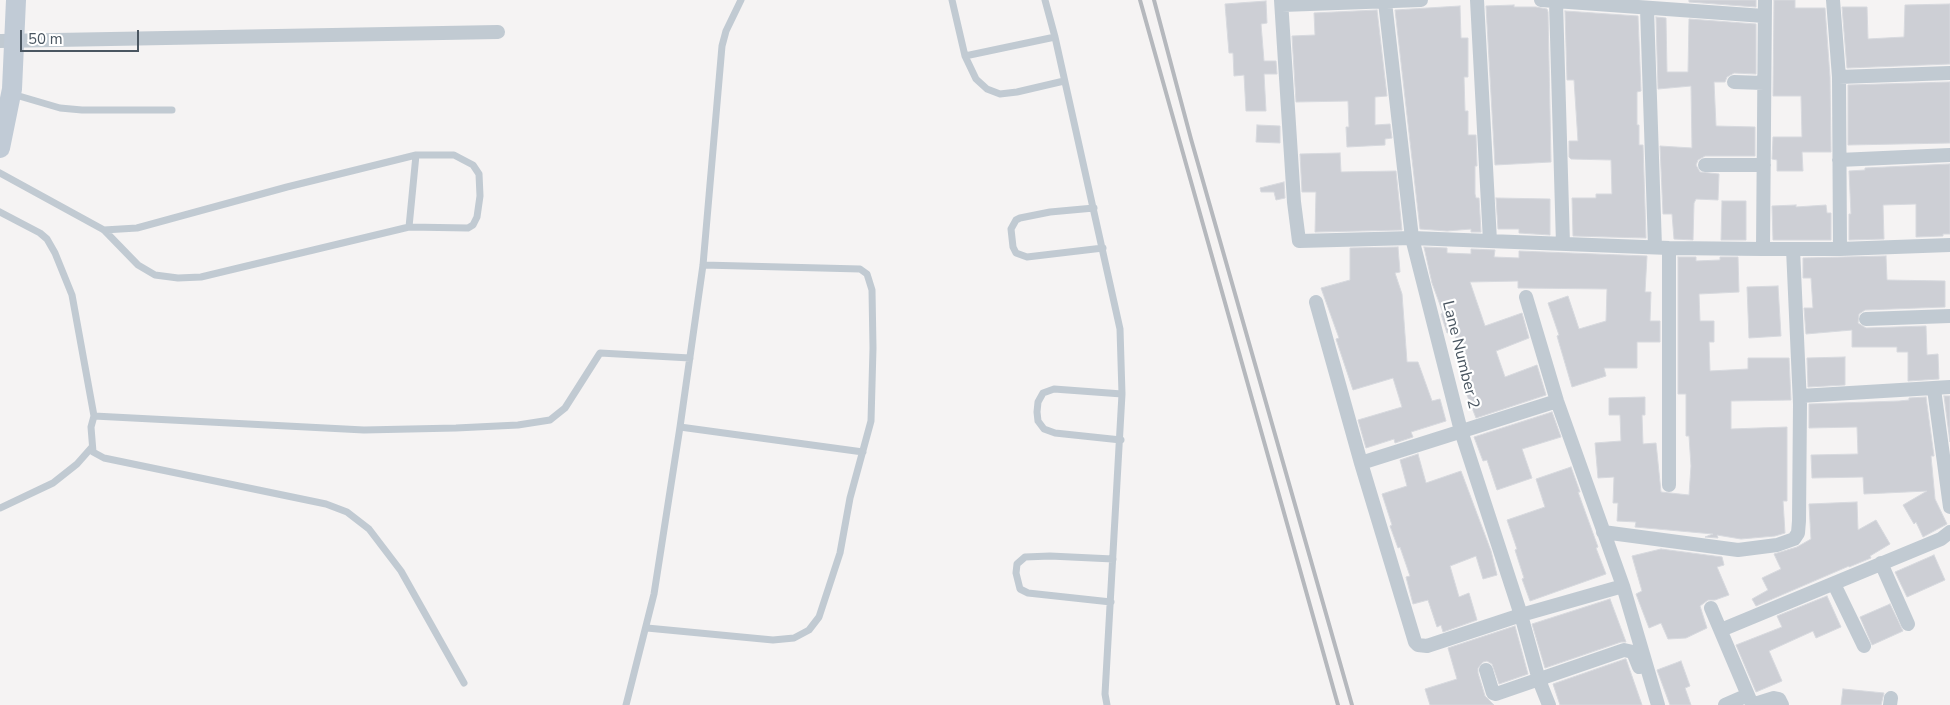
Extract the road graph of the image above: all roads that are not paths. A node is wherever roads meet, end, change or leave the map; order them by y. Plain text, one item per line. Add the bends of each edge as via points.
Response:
1 (16, 0) edge
2 (741, 0) edge
3 (952, 0) edge
4 (1045, 0) edge
5 (1422, 0) edge
6 (1477, 0) edge
7 (1542, 0) edge
8 (1765, 0) edge
9 (1833, 0) edge
10 (1281, 2) edge
11 (1385, 2) junction
12 (1556, 2) junction
13 (1604, 2) edge
14 (1647, 9) junction
15 (1764, 16) junction
16 (498, 32) dead end
17 (1055, 37) junction
18 (7, 41) edge
19 (965, 56) junction
20 (1950, 73) edge
21 (1839, 77) junction
22 (1064, 81) junction
23 (1734, 82) dead end
24 (1764, 83) junction
25 (12, 89) junction
26 (172, 110) dead end
27 (0, 148) edge
28 (416, 154) junction
29 (1950, 155) edge
30 (1840, 160) junction
31 (1705, 165) dead end
32 (1764, 165) junction
33 (0, 172) edge
34 (1094, 208) junction
35 (0, 212) edge
36 (409, 226) junction
37 (104, 230) junction
38 (1412, 238) junction
39 (1490, 241) junction
40 (1563, 244) junction
41 (1950, 245) edge
42 (1103, 248) junction
43 (1662, 248) junction
44 (1763, 249) junction
45 (1793, 249) junction
46 (1840, 249) junction
47 (702, 265) junction
48 (1526, 297) dead end
49 (1316, 302) dead end
50 (1950, 316) edge
51 (1866, 319) dead end
52 (690, 358) junction
53 (1950, 387) edge
54 (1934, 389) junction
55 (1122, 394) junction
56 (1800, 396) junction
57 (1557, 401) junction
58 (94, 416) junction
59 (680, 427) junction
60 (1461, 431) junction
61 (1120, 440) junction
62 (92, 447) junction
63 (863, 452) junction
64 (1361, 463) junction
65 (1669, 485) dead end
66 (1950, 507) edge
67 (0, 508) edge
68 (1602, 532) junction
69 (1950, 532) edge
70 (1114, 559) junction
71 (1881, 563) junction
72 (1834, 584) junction
73 (1623, 586) junction
74 (1111, 602) junction
75 (1711, 608) dead end
76 (1521, 615) junction
77 (1908, 624) dead end
78 (647, 628) junction
79 (1721, 630) junction
80 (1864, 646) dead end
81 (1486, 670) dead end
82 (1539, 680) junction
83 (464, 683) dead end
84 (1748, 695) junction
85 (626, 705) edge
86 (1107, 705) edge
87 (1549, 705) edge
88 (1652, 705) edge
89 (1658, 705) edge
90 (1725, 705) edge
91 (1782, 705) edge

1 - 18 street
2 - 47 lane via 722,46
3 - 19 lane
4 - 17 lane
5 - 11 street
6 - 39 street
7 - 12 street
8 - 15 street
9 - 21 street
10 - 11 street
10 - 38 street via 1299,242
11 - 38 street, Lane Number 2
12 - 13 street
12 - 40 street
13 - 14 street
14 - 15 street
14 - 43 street
15 - 24 street
16 - 18 street
17 - 19 lane
17 - 22 lane
18 - 25 street
19 - 22 lane via 976,79 987,89 1000,94
20 - 21 street
21 - 30 street
22 - 34 lane
23 - 24 street
24 - 32 street
25 - 26 lane via 19,96 74,110
25 - 27 street
28 - 36 lane
28 - 36 lane via 454,155 473,164 479,174 480,196 477,217 468,228
28 - 37 lane via 137,228
29 - 30 street
30 - 46 street
31 - 32 street
32 - 44 street
33 - 37 lane
34 - 42 lane
34 - 42 lane via 1020,218 1011,229 1013,247 1027,257
35 - 58 lane via 40,232 55,253 72,295
36 - 37 lane via 201,277 178,278 155,275 138,265
38 - 39 street
38 - 60 street, Lane Number 2
39 - 40 street
40 - 43 street
41 - 46 street
42 - 55 lane via 1120,329
43 - 44 street
43 - 65 street
44 - 45 street
45 - 46 street
45 - 56 street
47 - 52 lane
47 - 63 lane via 860,269 867,274 872,290 874,348 872,421
48 - 57 street
49 - 64 street
50 - 51 street
52 - 58 lane via 600,353 565,408 550,420 518,425 364,430
52 - 59 lane
53 - 54 street
54 - 56 street
54 - 66 street
55 - 61 lane
55 - 61 lane via 1054,389 1043,392 1037,412 1038,421 1044,429
56 - 68 street via 1799,521 1794,539 1777,545 1738,550
57 - 60 street
57 - 68 street
58 - 62 lane
59 - 63 lane
59 - 78 lane
60 - 64 street
60 - 76 street, Lane Number 2
61 - 70 lane
62 - 67 lane via 53,483
62 - 83 lane via 93,452 104,458 326,504 347,512 369,529 401,571
63 - 78 lane via 840,553 818,617 809,630 794,638 773,640
64 - 76 street via 1418,645 1426,646
68 - 73 street
69 - 71 street via 1941,539
70 - 74 lane
70 - 74 lane via 1025,557 1017,564 1016,573 1020,589 1028,594
71 - 72 street
71 - 77 street
72 - 79 street
72 - 80 street
73 - 76 street
73 - 89 street
74 - 86 lane
75 - 79 street
76 - 82 street, Lane Number 2
78 - 85 lane
79 - 84 street
81 - 82 street via 1496,694
82 - 87 street, Lane Number 2
82 - 88 street via 1629,650 1634,654
84 - 90 street
84 - 91 street via 1754,703 1774,698 1779,699

